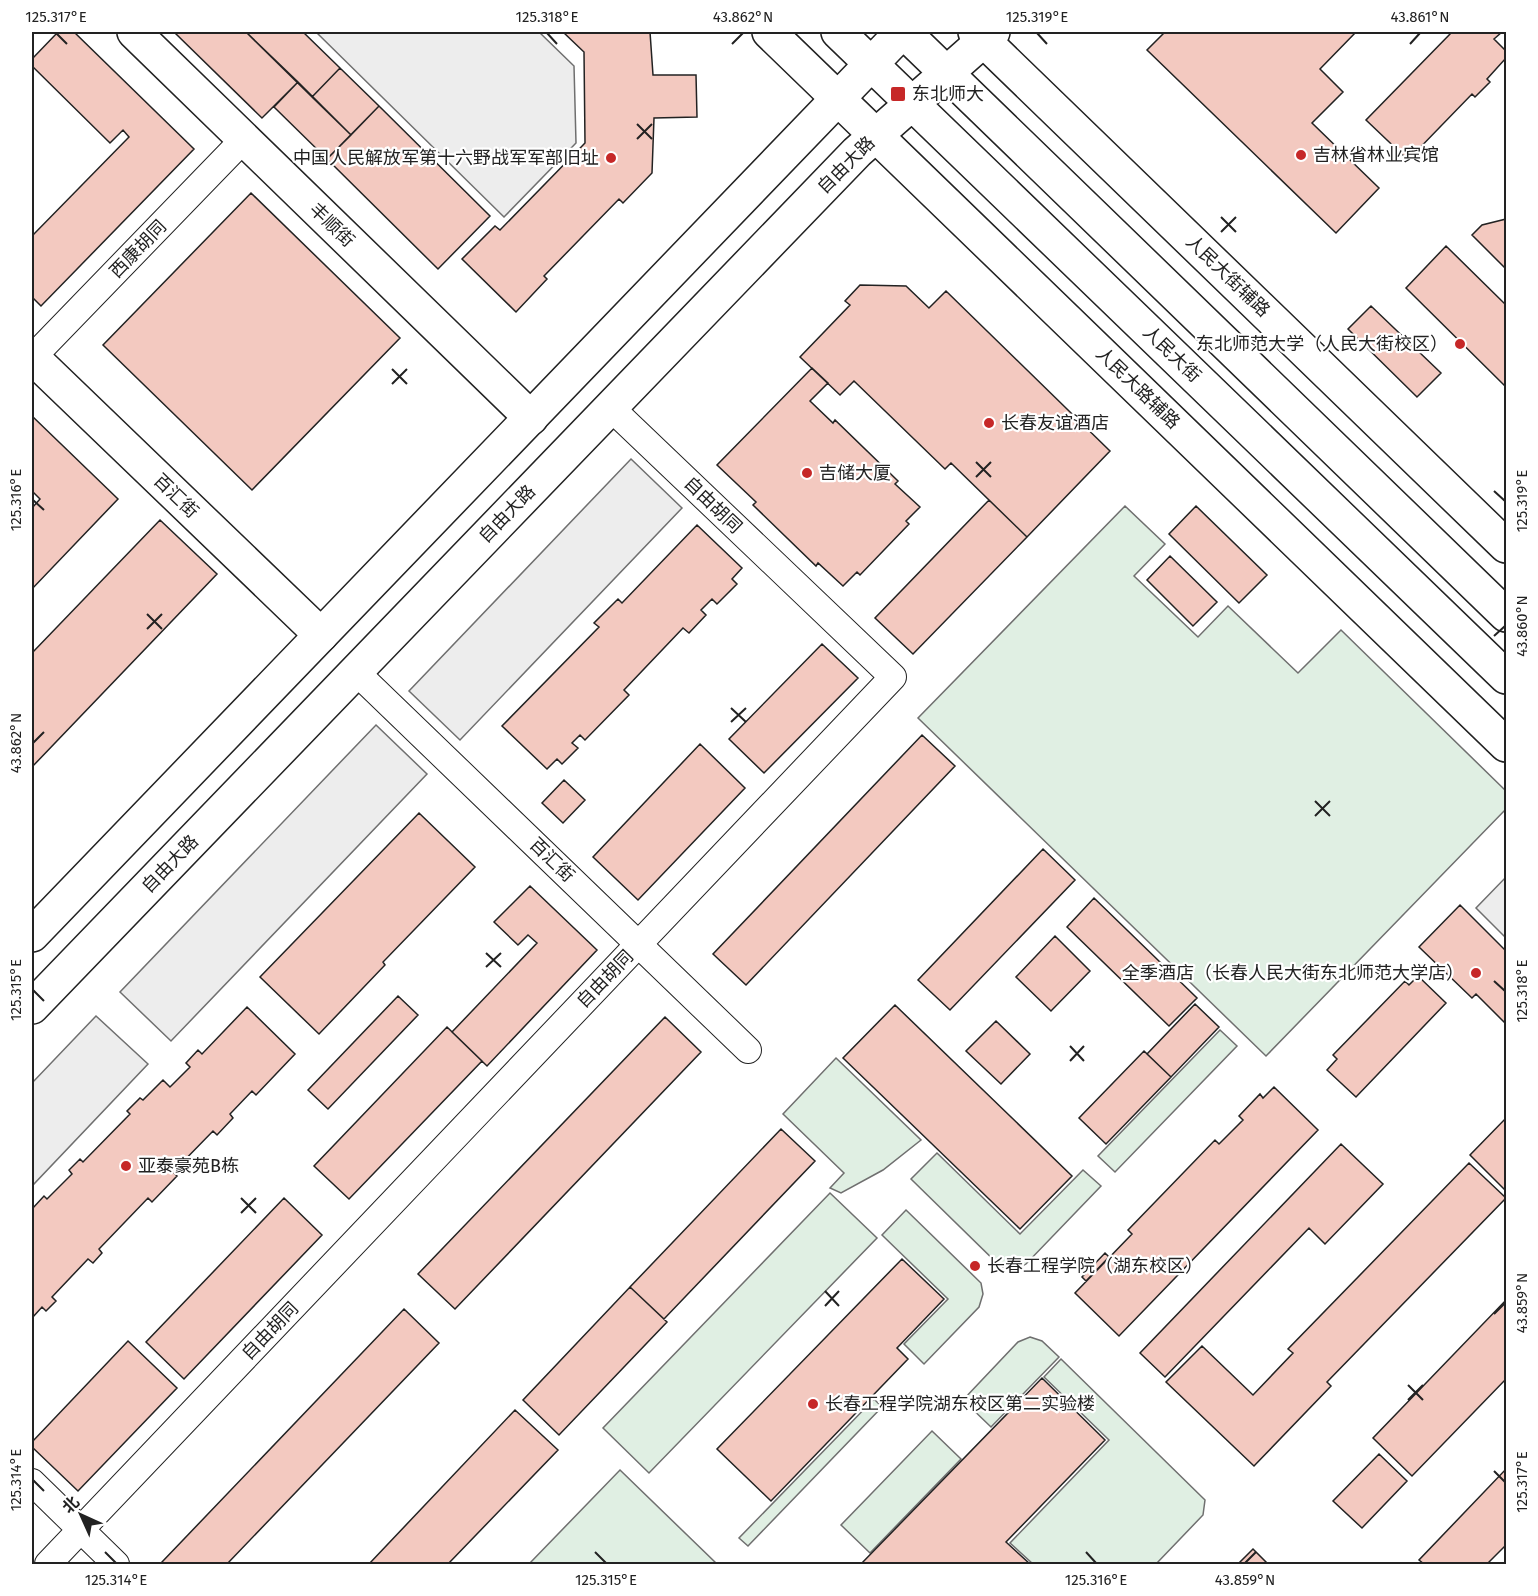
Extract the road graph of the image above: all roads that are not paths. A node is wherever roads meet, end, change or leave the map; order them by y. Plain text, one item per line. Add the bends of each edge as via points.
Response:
1 (134, 32) edge
2 (769, 32) edge
3 (838, 32) edge
4 (903, 32) edge
5 (984, 34) edge
6 (871, 64) junction
7 (947, 73) junction
8 (838, 98) junction
9 (912, 103) junction
10 (876, 135) junction
11 (244, 139) junction
12 (32, 357) edge
13 (610, 407) junction
14 (531, 418) junction
15 (1506, 546) edge
16 (1506, 615) edge
17 (321, 635) junction
18 (355, 671) junction
19 (1506, 677) edge
20 (1506, 745) edge
21 (32, 935) edge
22 (638, 944) junction
23 (32, 1007) edge
24 (748, 1050) dead end
25 (32, 1482) edge
26 (80, 1530) junction
27 (48, 1564) edge
28 (116, 1564) edge

1 - 11 main road, 丰顺街
2 - 8 main road, 人民大路辅路
3 - 6 main road, 人民大街
4 - 6 main road
4 - 7 main road
5 - 7 main road, 自由大路
5 - 15 main road, 人民大街辅路
6 - 8 main road
6 - 9 main road, 人民大街
7 - 9 main road, 自由大路
7 - 16 main road
8 - 10 main road, 人民大路辅路
8 - 14 main road
9 - 10 main road, 自由大路
9 - 19 main road, 人民大街
10 - 13 main road, 自由大路
10 - 20 main road, 人民大路辅路
11 - 12 street, 西康胡同
11 - 14 main road, 丰顺街
12 - 17 main road, 百汇街
13 - 18 main road, 自由大路
13 - 22 street, 自由胡同 via 893,677
14 - 17 main road
17 - 21 main road
18 - 22 street, 百汇街
18 - 23 main road, 自由大路
22 - 24 street, 百汇街
22 - 26 street, 自由胡同
25 - 26 street
26 - 27 street, 自由胡同
26 - 28 street

